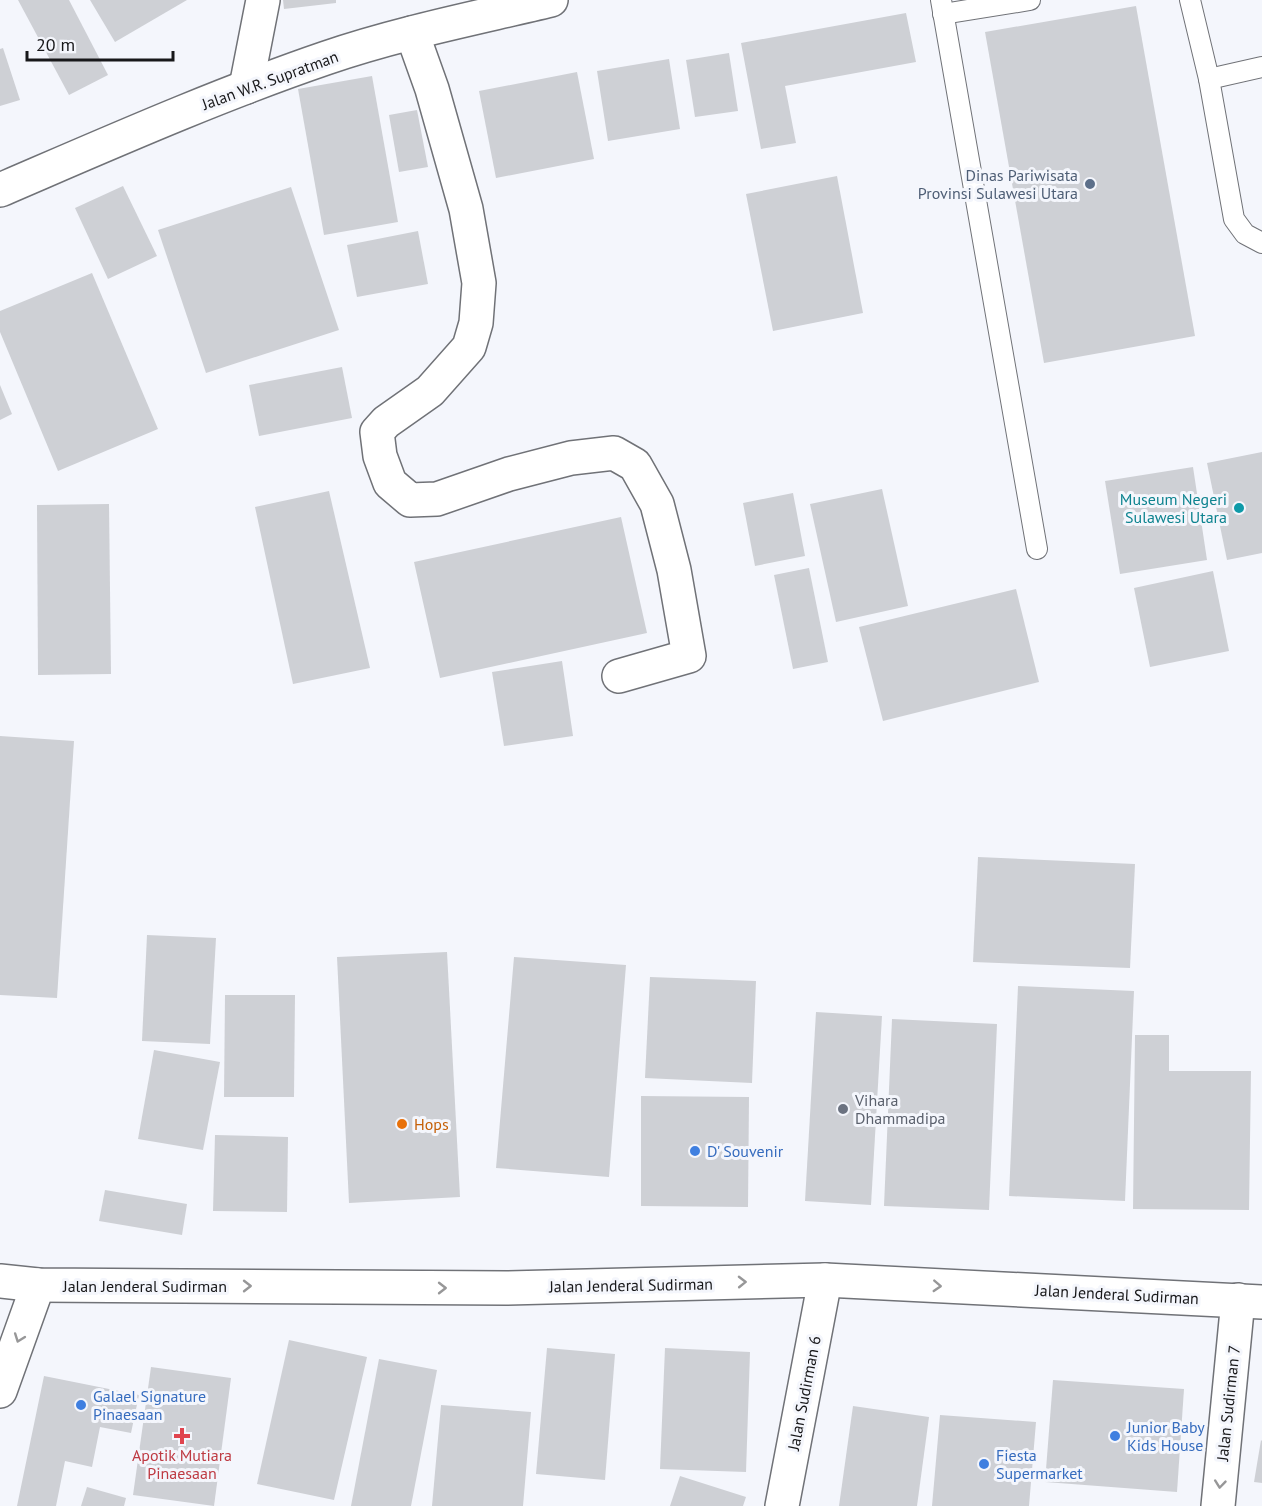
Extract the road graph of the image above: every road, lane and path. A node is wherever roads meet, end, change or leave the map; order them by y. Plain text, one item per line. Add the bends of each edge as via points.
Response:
1 (263, 0) edge
2 (551, 0) edge
3 (1030, 0) edge
4 (1190, 0) edge
5 (942, 7) edge
6 (412, 33) junction
7 (1262, 67) edge
8 (1209, 79) junction
9 (246, 87) junction
10 (0, 190) edge
11 (1262, 243) edge
12 (1038, 549) dead end
13 (619, 676) dead end
14 (825, 1280) junction
15 (0, 1281) edge
16 (38, 1285) junction
17 (1250, 1301) edge
18 (0, 1391) edge
19 (782, 1506) edge
20 (1218, 1506) edge

1 - 9 main road
2 - 6 main road, Jalan W.R. Supratman
3 - 5 lane
4 - 8 lane
5 - 12 lane
6 - 9 main road, Jalan W.R. Supratman via 327,57
6 - 13 main road via 466,209 479,283 476,323 470,347 430,391 377,432 380,456 390,483 410,500 437,499 571,458 614,453 635,465 657,504 674,570 689,656
7 - 8 lane
8 - 11 lane via 1234,219 1245,234
9 - 10 main road, Jalan W.R. Supratman
16 -> 14 main road, Jalan Jenderal Sudirman via 506,1288
14 -> 17 main road, Jalan Jenderal Sudirman
14 - 19 main road, Jalan Sudirman 6
15 - 16 main road, Jalan Jenderal Sudirman
16 -> 18 main road
17 -> 20 main road, Jalan Sudirman 7

